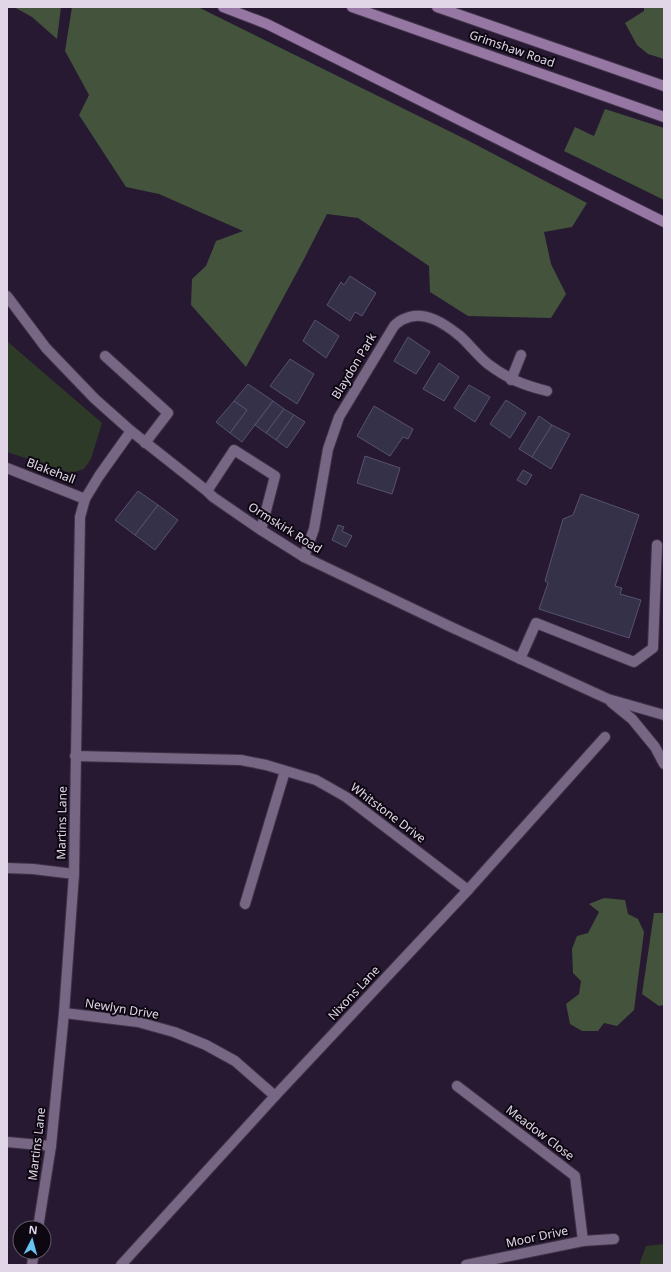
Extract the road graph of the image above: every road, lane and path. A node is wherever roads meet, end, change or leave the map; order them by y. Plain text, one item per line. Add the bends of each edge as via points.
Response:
1 (223, 7) edge
2 (352, 7) edge
3 (437, 7) edge
4 (664, 86) edge
5 (664, 117) edge
6 (664, 222) edge
7 (7, 296) edge
8 (521, 355) dead end
9 (105, 356) dead end
10 (511, 380) junction
11 (547, 391) dead end
12 (131, 431) junction
13 (145, 443) junction
14 (7, 468) edge
15 (207, 491) junction
16 (86, 499) junction
17 (260, 530) junction
18 (657, 545) dead end
19 (304, 557) junction
20 (520, 659) junction
21 (608, 699) junction
22 (664, 715) edge
23 (605, 737) dead end
24 (75, 756) junction
25 (664, 764) edge
26 (285, 771) junction
27 (7, 868) edge
28 (74, 874) junction
29 (468, 890) junction
30 (245, 904) dead end
31 (64, 1013) junction
32 (457, 1086) dead end
33 (275, 1096) junction
34 (7, 1142) edge
35 (51, 1146) junction
36 (39, 1220) edge
37 (614, 1239) dead end
38 (583, 1241) junction
39 (121, 1265) edge
40 (466, 1265) edge

1 - 6 main road via 266,24
2 - 5 main road, Grimshaw Road
3 - 4 main road, Grimshaw Road
7 - 12 street, Ormskirk Road via 46,348 95,399
8 - 10 street
9 - 13 street via 168,413
10 - 11 street, Blaydon Park
10 - 19 street, Blaydon Park via 487,364 460,336 434,318 420,315 405,318 394,326 339,417 328,449 314,529
12 - 13 street, Ormskirk Road
12 - 16 street, Martins Lane
13 - 15 street, Ormskirk Road
14 - 16 street, Blakehall
15 - 17 street, Ormskirk Road
15 - 17 street via 234,450 275,476
16 - 24 street, Martins Lane via 80,517
17 - 19 street, Ormskirk Road
18 - 20 street via 653,648 634,662 536,623
19 - 20 street, Ormskirk Road
20 - 21 street, Ormskirk Road
21 - 22 street, Ormskirk Road
21 - 25 street, Ormskirk Road via 632,719 655,747
23 - 29 street, Nixons Lane
24 - 26 street, Whitstone Drive via 241,760
24 - 28 street, Martins Lane
26 - 29 street, Whitstone Drive via 316,780 346,797
26 - 30 street
27 - 28 street
28 - 31 street, Martins Lane
29 - 33 street, Nixons Lane
31 - 33 street, Newlyn Drive via 138,1022 174,1032 235,1060
31 - 35 street, Martins Lane
32 - 38 street, Meadow Close via 575,1176
33 - 39 street, Nixons Lane
34 - 35 street
35 - 36 street, Martins Lane
37 - 38 street, Moor Drive
38 - 40 street, Moor Drive

